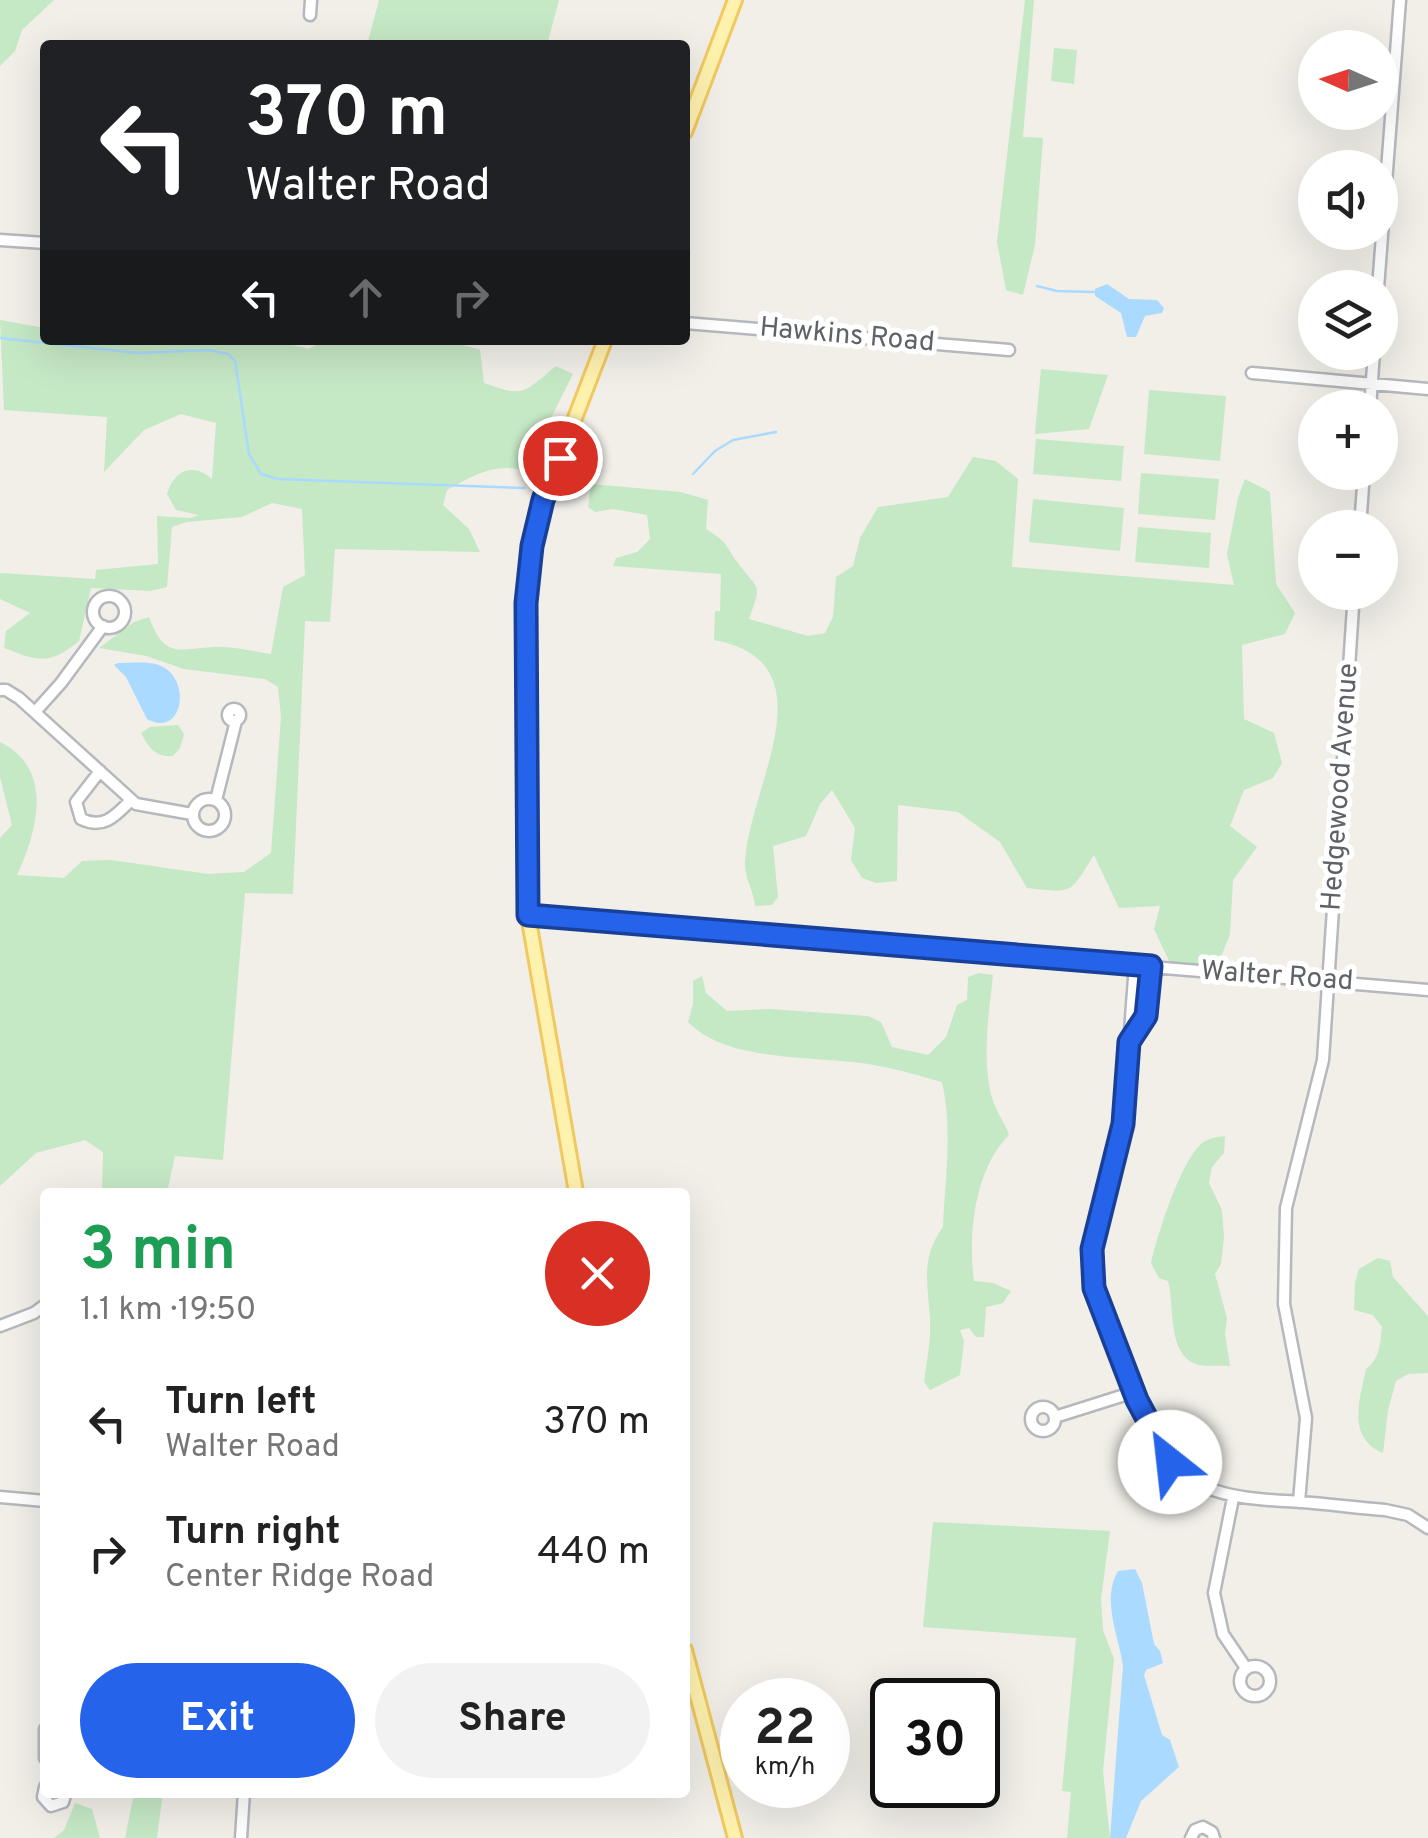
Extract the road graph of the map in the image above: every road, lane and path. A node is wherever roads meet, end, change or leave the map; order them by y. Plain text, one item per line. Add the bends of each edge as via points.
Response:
1 (311, 0) edge
2 (736, 0) edge
3 (1400, 0) edge
4 (310, 15) dead end
5 (690, 119) edge
6 (0, 240) edge
7 (40, 244) edge
8 (1379, 270) edge
9 (690, 322) edge
10 (603, 345) edge
11 (1009, 350) dead end
12 (1373, 370) edge
13 (1252, 373) dead end
14 (1372, 384) junction
15 (1428, 389) edge
16 (1372, 390) edge
17 (1353, 610) edge
18 (103, 626) dead end
19 (0, 690) edge
20 (35, 712) junction
21 (236, 721) dead end
22 (100, 771) junction
23 (132, 800) junction
24 (216, 800) junction
25 (192, 814) junction
26 (528, 915) junction
27 (1136, 964) junction
28 (1151, 966) junction
29 (1328, 981) junction
30 (1428, 990) edge
31 (1129, 1042) junction
32 (575, 1188) edge
33 (40, 1309) edge
34 (0, 1326) edge
35 (1134, 1392) junction
36 (1055, 1417) dead end
37 (0, 1497) edge
38 (1234, 1498) junction
39 (40, 1501) edge
40 (1300, 1502) junction
41 (1428, 1528) edge
42 (1246, 1668) dead end
43 (690, 1669) edge
44 (43, 1798) edge
45 (64, 1798) edge
46 (244, 1798) edge
47 (241, 1838) edge
48 (734, 1838) edge
49 (1191, 1838) edge
50 (1214, 1838) edge

1 - 4 street
2 - 5 main road
3 - 8 street
6 - 7 street
9 - 11 street, Hawkins Road
10 - 26 main road via 543,500 529,566
12 - 14 street
13 - 14 street
14 - 15 street
14 - 16 street
17 - 29 street, Hedgewood Avenue
18 - 20 street
19 - 20 street
20 - 22 street
21 - 24 street
22 - 23 street
22 - 23 street via 76,802 81,819 112,820
23 - 25 street
24 - 25 street via 206,798
24 - 25 street via 224,810 220,826 204,830
26 - 27 street, Walter Road
26 - 32 main road
27 - 28 street, Walter Road
27 - 31 street
28 - 29 street, Walter Road
28 - 31 street via 1146,1016
29 - 30 street, Walter Road
29 - 40 street, Hedgewood Avenue via 1323,1060 1286,1208 1284,1304 1306,1418
31 - 35 street via 1123,1124 1092,1264 1094,1288
33 - 34 street
35 - 36 street
35 - 38 street via 1170,1462
37 - 39 street
38 - 40 street
38 - 42 street via 1214,1593 1223,1634
40 - 41 street via 1385,1510
43 - 48 main road
44 - 45 street via 52,1806
46 - 47 street
49 - 50 street via 1203,1827

